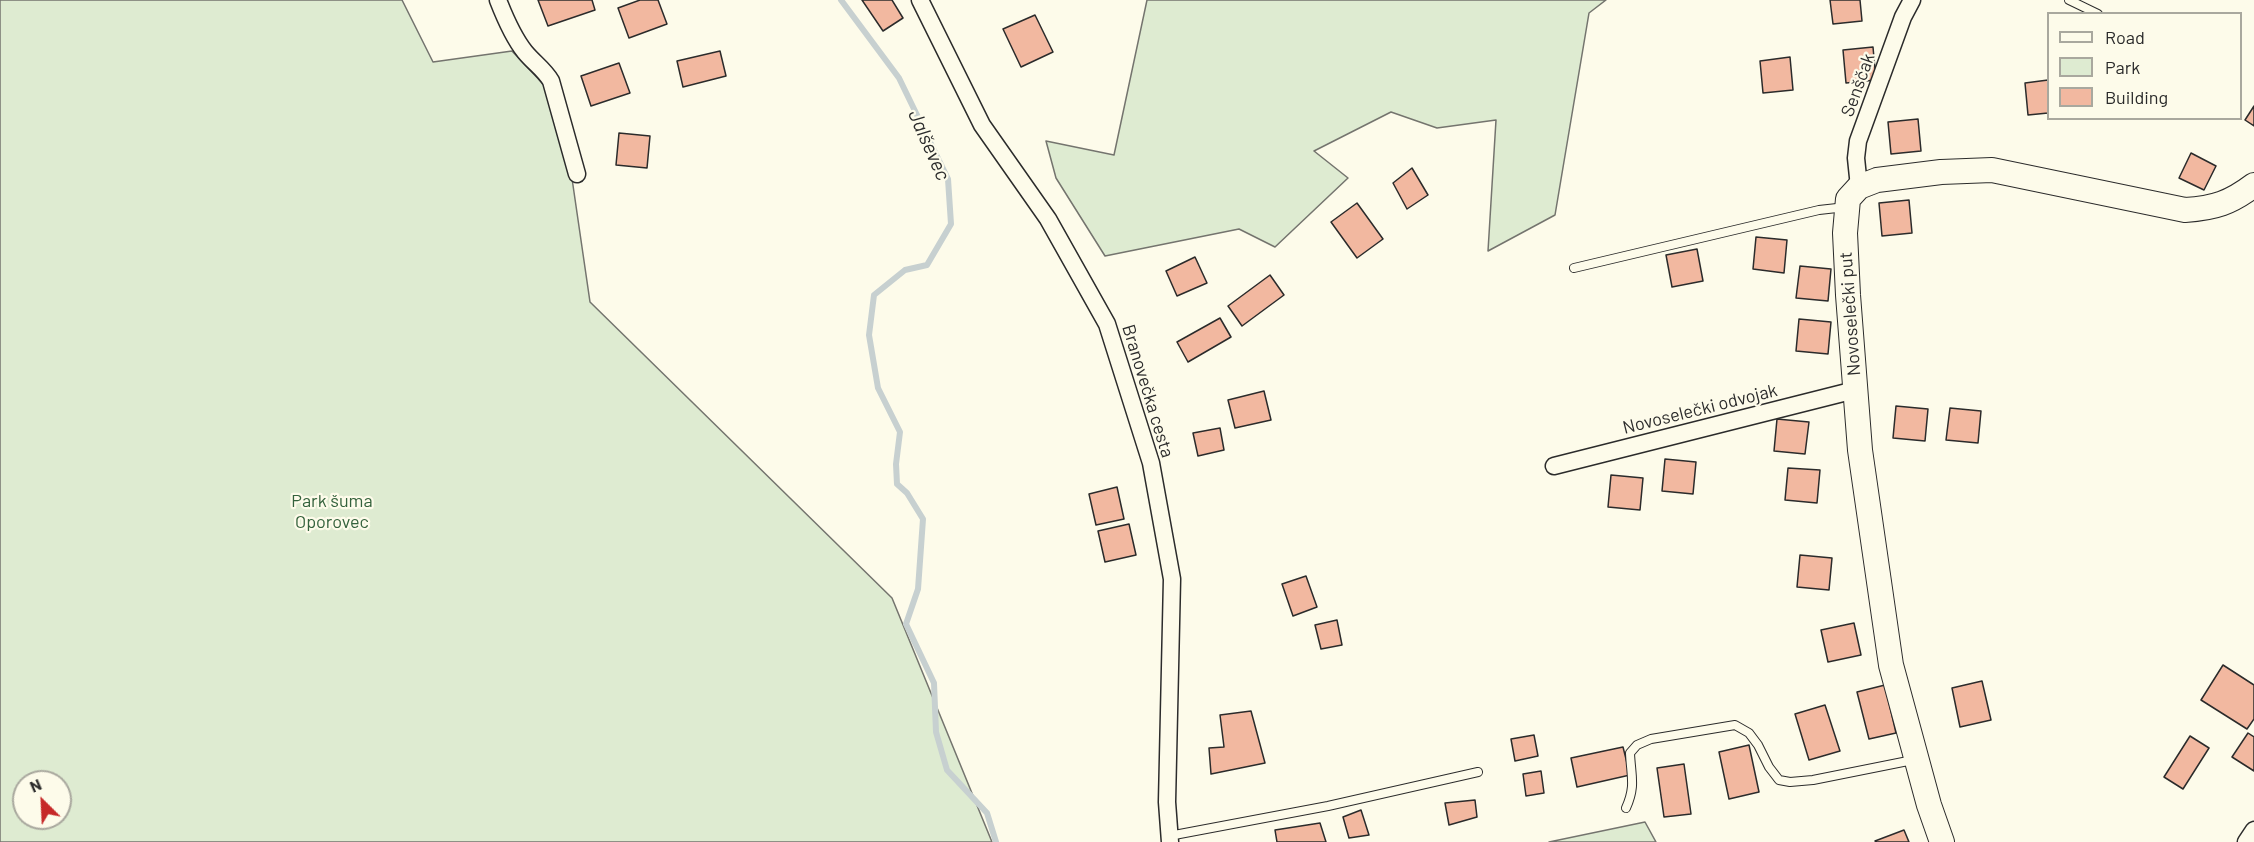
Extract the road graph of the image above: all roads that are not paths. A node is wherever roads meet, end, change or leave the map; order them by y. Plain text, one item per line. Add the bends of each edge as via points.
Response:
1 (498, 0) edge
2 (920, 0) edge
3 (1911, 0) edge
4 (2069, 0) edge
5 (2094, 12) edge
6 (577, 174) dead end
7 (2254, 186) edge
8 (1859, 187) junction
9 (1847, 207) junction
10 (1574, 268) dead end
11 (1855, 390) junction
12 (1554, 466) dead end
13 (1917, 760) junction
14 (1478, 772) dead end
15 (1626, 808) dead end
16 (2254, 830) edge
17 (1170, 839) edge
18 (1942, 842) edge
19 (2246, 842) edge

1 - 6 street via 526,53 551,81
2 - 17 street, Branovečka cesta via 982,124 1048,219 1107,324 1151,463 1172,579 1167,802
3 - 8 street, Senščak via 1858,141
4 - 5 lane
7 - 8 street via 2212,208 2185,210 1992,170 1898,177
8 - 9 street, Novoselečki put via 1848,199
9 - 10 lane via 1819,210
9 - 11 street, Novoselečki put via 1847,285
11 - 12 street, Novoselečki odvojak
11 - 13 street, Novoselečki put via 1891,665
13 - 15 lane via 1814,780 1779,780 1749,732 1735,725 1651,739 1632,749 1633,794
13 - 18 street, Novoselečki put
14 - 17 lane
16 - 19 street

